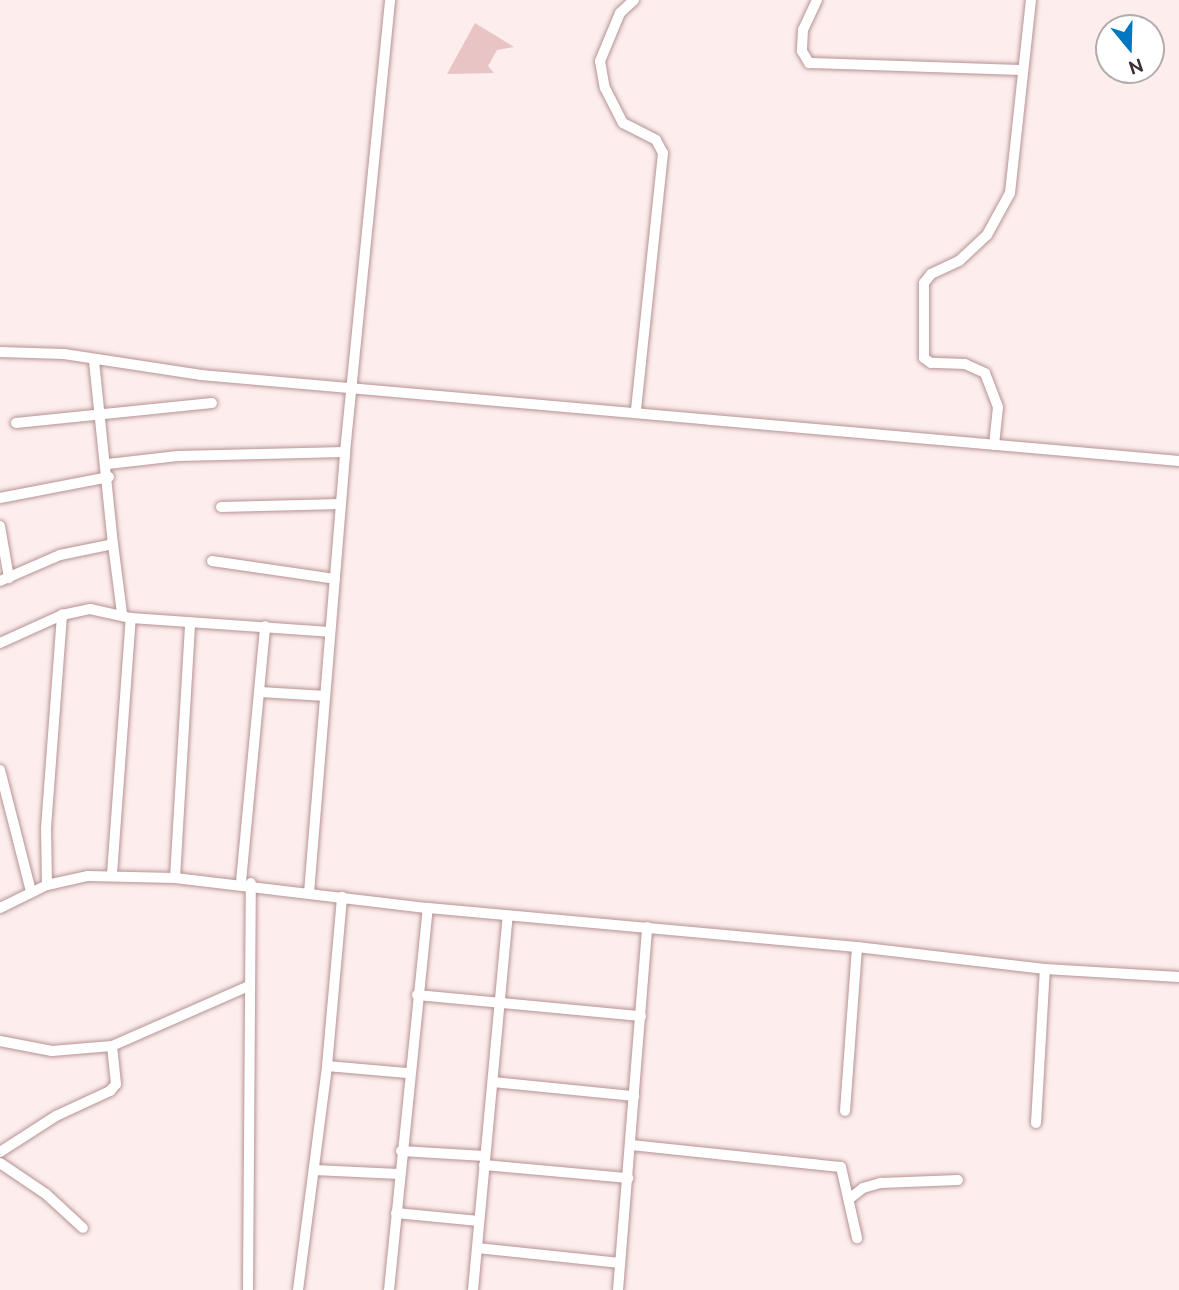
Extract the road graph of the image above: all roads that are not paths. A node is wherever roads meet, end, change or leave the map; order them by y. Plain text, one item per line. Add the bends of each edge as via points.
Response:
1 (390, 0) edge
2 (634, 0) edge
3 (817, 0) edge
4 (1031, 0) edge
5 (1023, 71) junction
6 (0, 352) edge
7 (94, 361) junction
8 (354, 388) junction
9 (212, 403) dead end
10 (636, 410) junction
11 (101, 414) junction
12 (16, 424) dead end
13 (994, 445) junction
14 (345, 452) junction
15 (1179, 461) edge
16 (108, 464) junction
17 (109, 477) junction
18 (0, 498) edge
19 (341, 504) junction
20 (221, 507) dead end
21 (0, 526) edge
22 (113, 544) junction
23 (212, 561) dead end
24 (4, 579) edge
25 (335, 579) junction
26 (62, 615) junction
27 (127, 615) junction
28 (190, 622) junction
29 (265, 626) junction
30 (330, 632) junction
31 (0, 643) edge
32 (261, 692) junction
33 (325, 695) junction
34 (0, 770) edge
35 (112, 874) junction
36 (175, 878) junction
37 (246, 883) junction
38 (47, 885) junction
39 (31, 892) junction
40 (309, 893) junction
41 (342, 897) junction
42 (0, 908) edge
43 (428, 908) junction
44 (508, 916) junction
45 (647, 927) junction
46 (857, 947) junction
47 (1045, 969) junction
48 (1179, 977) edge
49 (249, 986) junction
50 (417, 995) junction
51 (499, 1004) junction
52 (641, 1016) junction
53 (0, 1041) edge
54 (112, 1046) junction
55 (327, 1066) junction
56 (407, 1073) junction
57 (493, 1082) junction
58 (634, 1096) junction
59 (845, 1111) dead end
60 (1036, 1123) dead end
61 (631, 1145) junction
62 (401, 1151) junction
63 (0, 1152) edge
64 (485, 1161) junction
65 (0, 1164) edge
66 (314, 1170) junction
67 (399, 1174) junction
68 (628, 1178) junction
69 (958, 1180) dead end
70 (849, 1199) junction
71 (396, 1213) junction
72 (479, 1221) junction
73 (83, 1228) dead end
74 (857, 1238) dead end
75 (477, 1248) junction
76 (620, 1263) junction
77 (248, 1290) edge
78 (298, 1290) edge
79 (389, 1290) edge
80 (473, 1290) edge
81 (618, 1290) edge

1 - 8 street
2 - 10 street via 620,13 600,61 605,88 623,123 656,140 663,153
3 - 5 street via 803,30 802,51 809,63
4 - 5 street
5 - 13 street via 1015,174 1006,203 987,235 955,264 928,276 924,283 924,358 931,363 965,364 985,373 998,407
6 - 7 street via 64,354
7 - 8 street
7 - 11 street
8 - 10 street
8 - 14 street
9 - 11 street
10 - 13 street
11 - 12 street
11 - 16 street
13 - 15 street
14 - 16 street via 178,456
14 - 19 street
16 - 17 street
17 - 18 street
17 - 22 street
19 - 20 street
19 - 25 street
21 - 24 street
22 - 24 street via 60,555
22 - 27 street
23 - 25 street
25 - 30 street
26 - 27 street via 90,609
26 - 31 street
26 - 38 street via 46,828
27 - 28 street
27 - 35 street
28 - 29 street
28 - 36 street
29 - 30 street
29 - 32 street
30 - 33 street
32 - 33 street
32 - 37 street
33 - 40 street
34 - 39 street
35 - 36 street
35 - 38 street
36 - 37 street
37 - 40 street
37 - 49 street
38 - 39 street
39 - 42 street
40 - 41 street
41 - 43 street
41 - 55 street
43 - 44 street
43 - 50 street
44 - 45 street
44 - 51 street
45 - 46 street
45 - 52 street
46 - 47 street
46 - 59 street
47 - 48 street
47 - 60 street
49 - 54 street
49 - 77 street
50 - 51 street
50 - 56 street
51 - 52 street
51 - 57 street
52 - 58 street
53 - 54 street via 52,1051
54 - 63 street via 116,1084 110,1091 56,1116
55 - 56 street
55 - 66 street
56 - 62 street
57 - 58 street
57 - 64 street
58 - 61 street
61 - 68 street
61 - 70 street via 833,1165 844,1173
62 - 64 street
62 - 67 street
64 - 68 street
64 - 72 street
65 - 73 street via 46,1194
66 - 67 street
66 - 78 street
67 - 71 street
68 - 76 street
69 - 70 street via 881,1182
70 - 74 street
71 - 72 street
71 - 79 street
72 - 75 street
75 - 76 street
75 - 80 street
76 - 81 street

